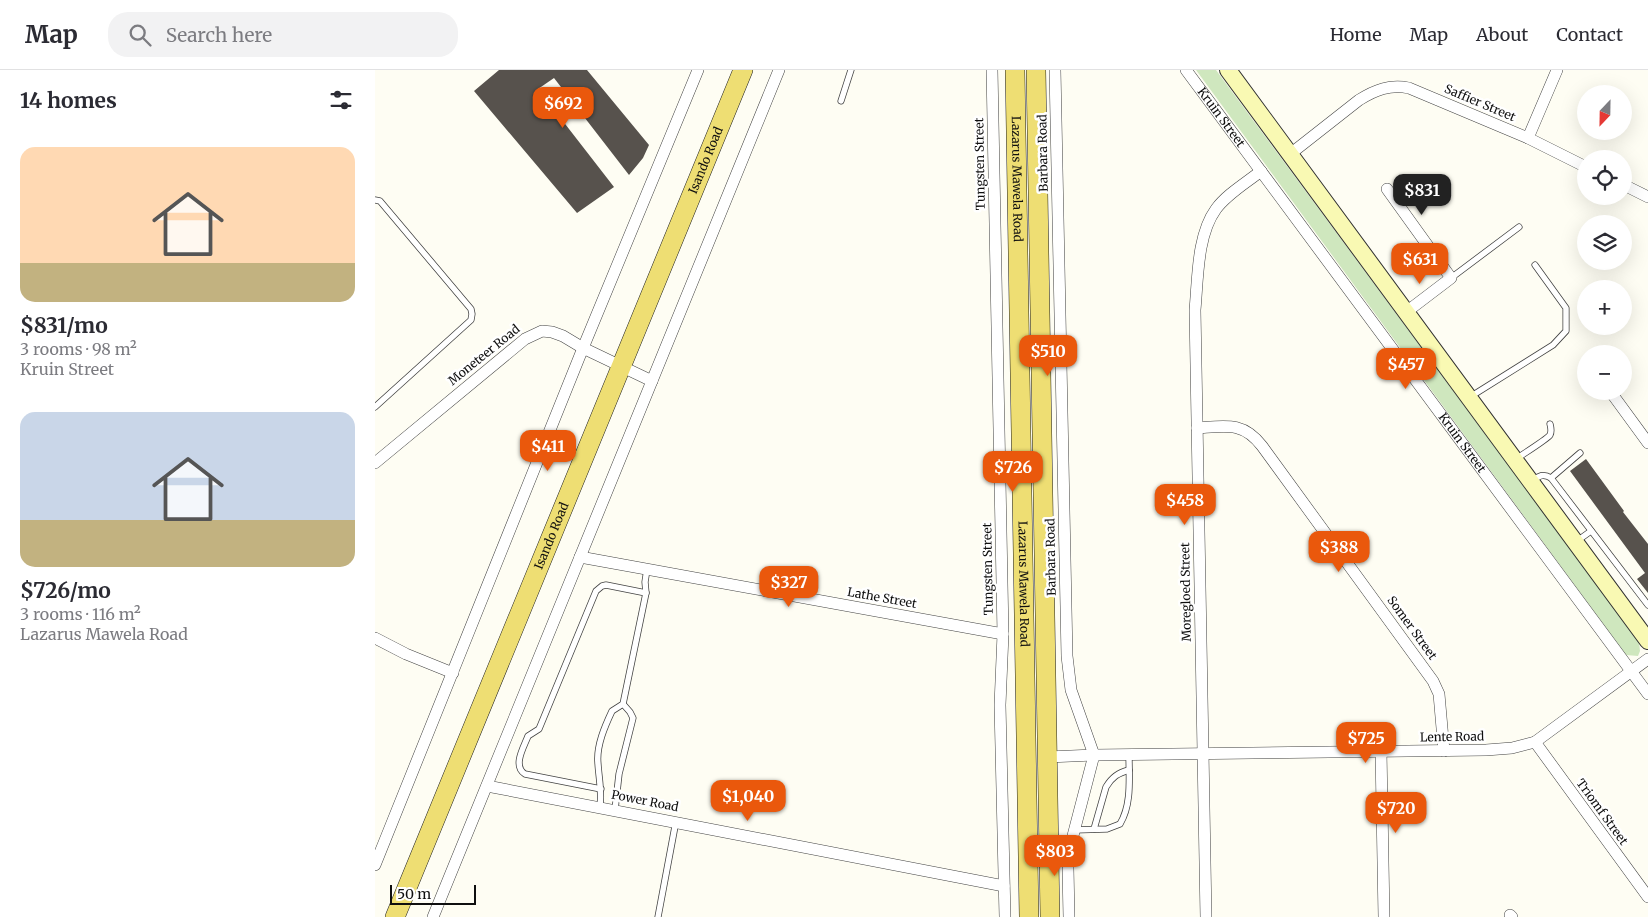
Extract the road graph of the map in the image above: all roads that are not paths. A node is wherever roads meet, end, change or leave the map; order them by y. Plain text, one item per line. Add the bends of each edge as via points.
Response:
1 (698, 70) edge
2 (743, 70) edge
3 (779, 70) edge
4 (851, 70) edge
5 (992, 70) edge
6 (1015, 70) edge
7 (1036, 70) edge
8 (1055, 70) edge
9 (1186, 70) edge
10 (1228, 70) edge
11 (1557, 70) edge
12 (841, 100) dead end
13 (1528, 138) junction
14 (1289, 155) junction
15 (1577, 162) edge
16 (1261, 171) junction
17 (1387, 189) dead end
18 (1632, 189) edge
19 (1648, 197) edge
20 (375, 200) edge
21 (1519, 227) dead end
22 (1535, 265) dead end
23 (1451, 278) junction
24 (1405, 313) junction
25 (583, 348) junction
26 (621, 367) junction
27 (652, 381) junction
28 (1468, 398) junction
29 (1617, 400) edge
30 (375, 407) edge
31 (1550, 424) dead end
32 (1197, 428) junction
33 (1648, 443) edge
34 (1580, 453) dead end
35 (1514, 460) junction
36 (375, 463) edge
37 (1551, 478) junction
38 (1530, 482) junction
39 (1591, 531) junction
40 (1575, 542) junction
41 (580, 557) junction
42 (647, 569) junction
43 (646, 593) junction
44 (1648, 605) edge
45 (1003, 634) junction
46 (375, 638) edge
47 (1648, 641) edge
48 (1648, 659) edge
49 (1631, 671) junction
50 (453, 673) junction
51 (1648, 694) edge
52 (623, 704) junction
53 (1535, 742) junction
54 (1381, 751) junction
55 (1444, 751) junction
56 (1202, 754) junction
57 (1094, 755) junction
58 (1129, 755) junction
59 (1048, 757) junction
60 (1129, 770) junction
61 (487, 786) junction
62 (601, 788) junction
63 (600, 807) junction
64 (615, 810) junction
65 (676, 821) junction
66 (1027, 824) junction
67 (1074, 830) junction
68 (1094, 830) junction
69 (375, 865) edge
70 (1004, 886) junction
71 (1648, 897) edge
72 (395, 917) edge
73 (433, 917) edge
74 (658, 917) edge
75 (1005, 917) edge
76 (1029, 917) edge
77 (1050, 917) edge
78 (1069, 917) edge
79 (1206, 917) edge
80 (1384, 917) edge

1 - 25 street
2 - 26 main road, Isando Road
3 - 27 street
4 - 12 lane
5 - 45 street, Tungsten Street
6 - 66 main road, Lazarus Mawela Road
7 - 59 main road, Lazarus Mawela Road
8 - 57 street, Barbara Road via 1067,656 1071,690
9 - 16 street, Kruin Street
10 - 14 main road
11 - 13 street
13 - 14 street, Saffier Street via 1409,88 1392,86 1359,100
13 - 15 street, Saffier Street
14 - 24 main road
16 - 32 street, Moregloed Street via 1219,205 1207,224 1203,239 1195,310
16 - 49 street, Kruin Street
17 - 23 street
18 - 19 street
20 - 30 lane via 423,252 473,314 471,320
21 - 23 lane
22 - 28 lane via 1566,308 1566,331 1553,345
23 - 24 street
24 - 28 main road
25 - 26 street, Moneteer Road
25 - 36 street, Moneteer Road via 552,332 532,334
25 - 50 street
26 - 27 street, Moneteer Road
26 - 72 main road, Isando Road
27 - 41 street
28 - 35 main road
29 - 33 street
31 - 35 lane via 1552,429 1545,440
32 - 55 street, Somer Street via 1235,427 1252,434 1263,446 1433,681 1439,694
32 - 56 street, Moregloed Street
34 - 37 lane
35 - 38 main road
37 - 38 lane via 1541,475
37 - 39 lane
38 - 40 main road
39 - 40 lane
39 - 44 lane
40 - 47 main road
41 - 42 street, Lathe Street
41 - 61 street
42 - 43 lane
42 - 45 street, Lathe Street
43 - 52 lane
43 - 62 lane via 606,585 596,591 539,729 528,736 519,764 525,774
45 - 70 street, Tungsten Street via 1000,704
46 - 50 street
48 - 49 street, Lente Road
49 - 51 street, Kruin Street
49 - 53 street, Lente Road
50 - 69 street
52 - 62 lane via 612,711 600,745 597,762
52 - 64 lane via 633,718 619,774
53 - 55 street, Lente Road via 1512,748
53 - 71 street, Triomf Street
54 - 55 street, Lente Road
54 - 56 street, Lente Road
54 - 80 street
56 - 58 street, Lente Road
56 - 79 street, Moregloed Street
57 - 58 street, Lente Road
57 - 59 street, Lente Road
57 - 67 street
58 - 60 lane
59 - 66 main road via 1035,780
59 - 77 main road, Lazarus Mawela Road
60 - 68 lane via 1119,773 1109,782
60 - 68 lane via 1128,801 1120,824
61 - 63 street, Power Road
61 - 73 street
62 - 63 lane
63 - 64 street, Power Road
64 - 65 street, Power Road
65 - 70 street, Power Road
65 - 74 lane
66 - 76 main road, Lazarus Mawela Road
67 - 68 lane
67 - 78 street via 1068,860
70 - 75 street, Tungsten Street

